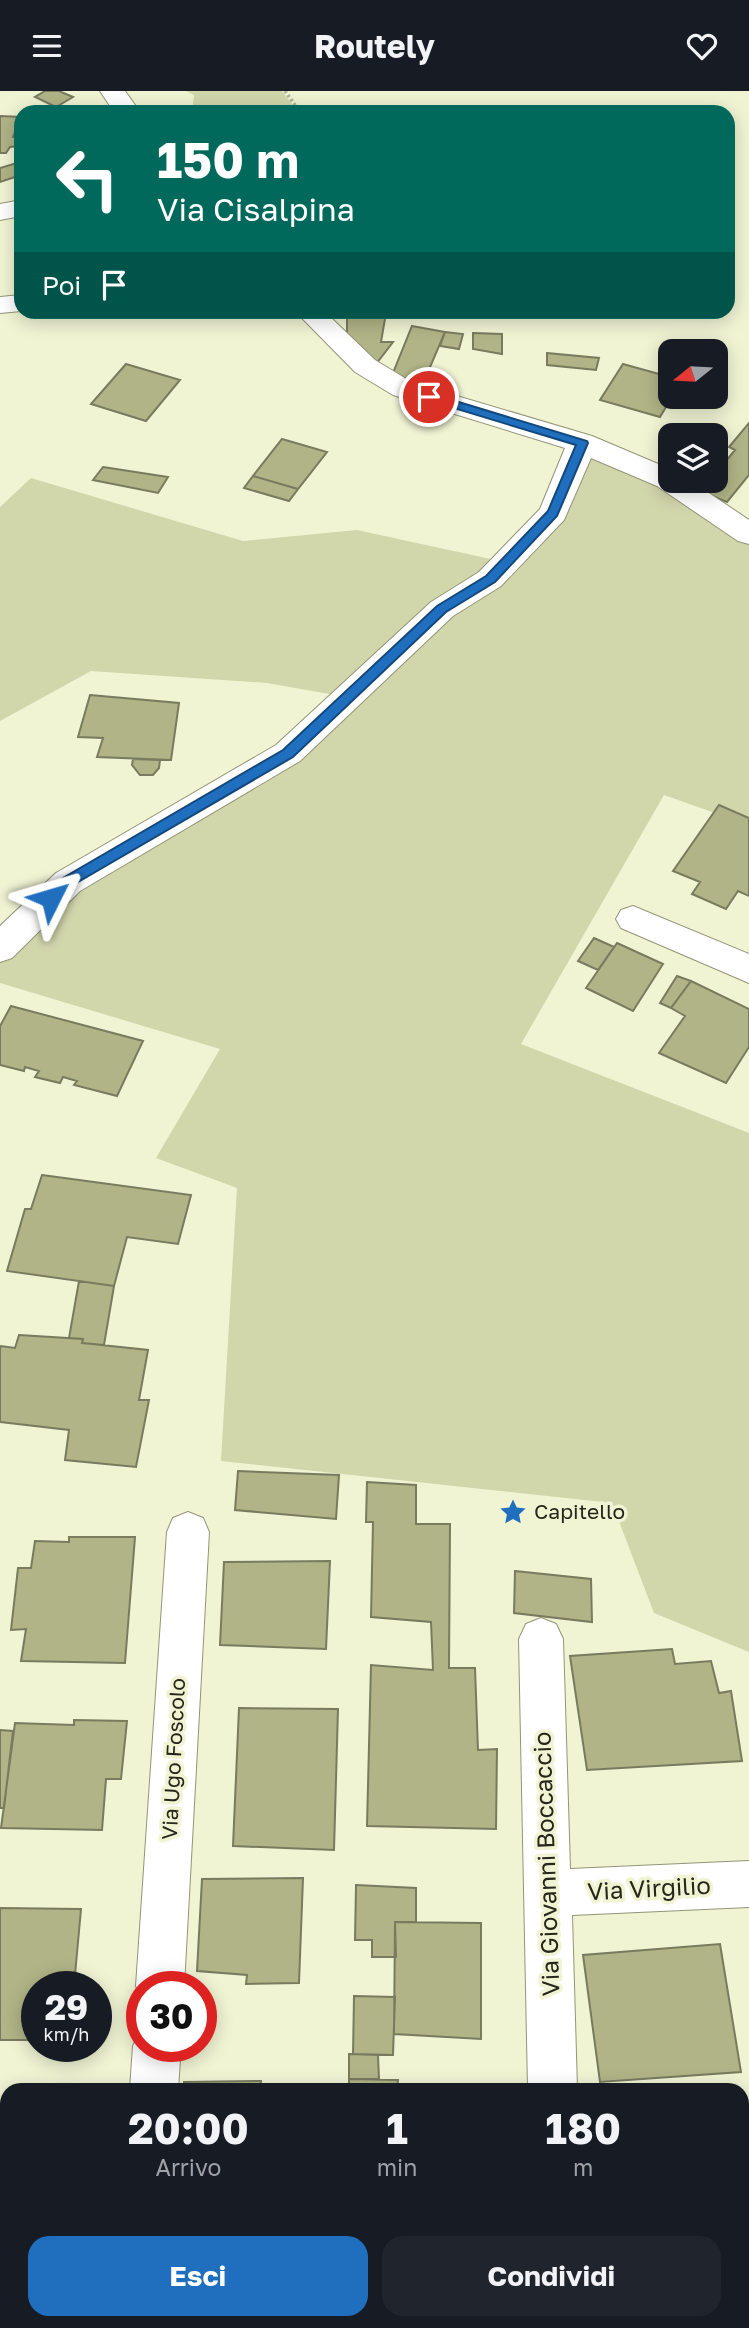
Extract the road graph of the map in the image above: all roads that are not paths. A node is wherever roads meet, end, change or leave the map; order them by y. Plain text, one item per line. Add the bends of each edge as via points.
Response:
1 (316, 319) edge
2 (582, 443) junction
3 (749, 534) edge
4 (632, 919) dead end
5 (0, 948) edge
6 (749, 969) edge
7 (188, 1532) dead end
8 (541, 1639) dead end
9 (749, 1884) edge
10 (548, 1893) junction
11 (161, 1971) edge
12 (156, 2062) edge
13 (154, 2083) edge
14 (554, 2083) edge

1 - 2 street via 365,366 403,389
2 - 3 street via 667,479
2 - 5 street via 553,513 490,579 442,609 288,753 68,881
4 - 6 street
7 - 11 street, Via Ugo Foscolo
8 - 10 street, Via Giovanni Boccaccio
9 - 10 street, Via Virgilio
10 - 14 street, Via Giovanni Boccaccio
12 - 13 street

